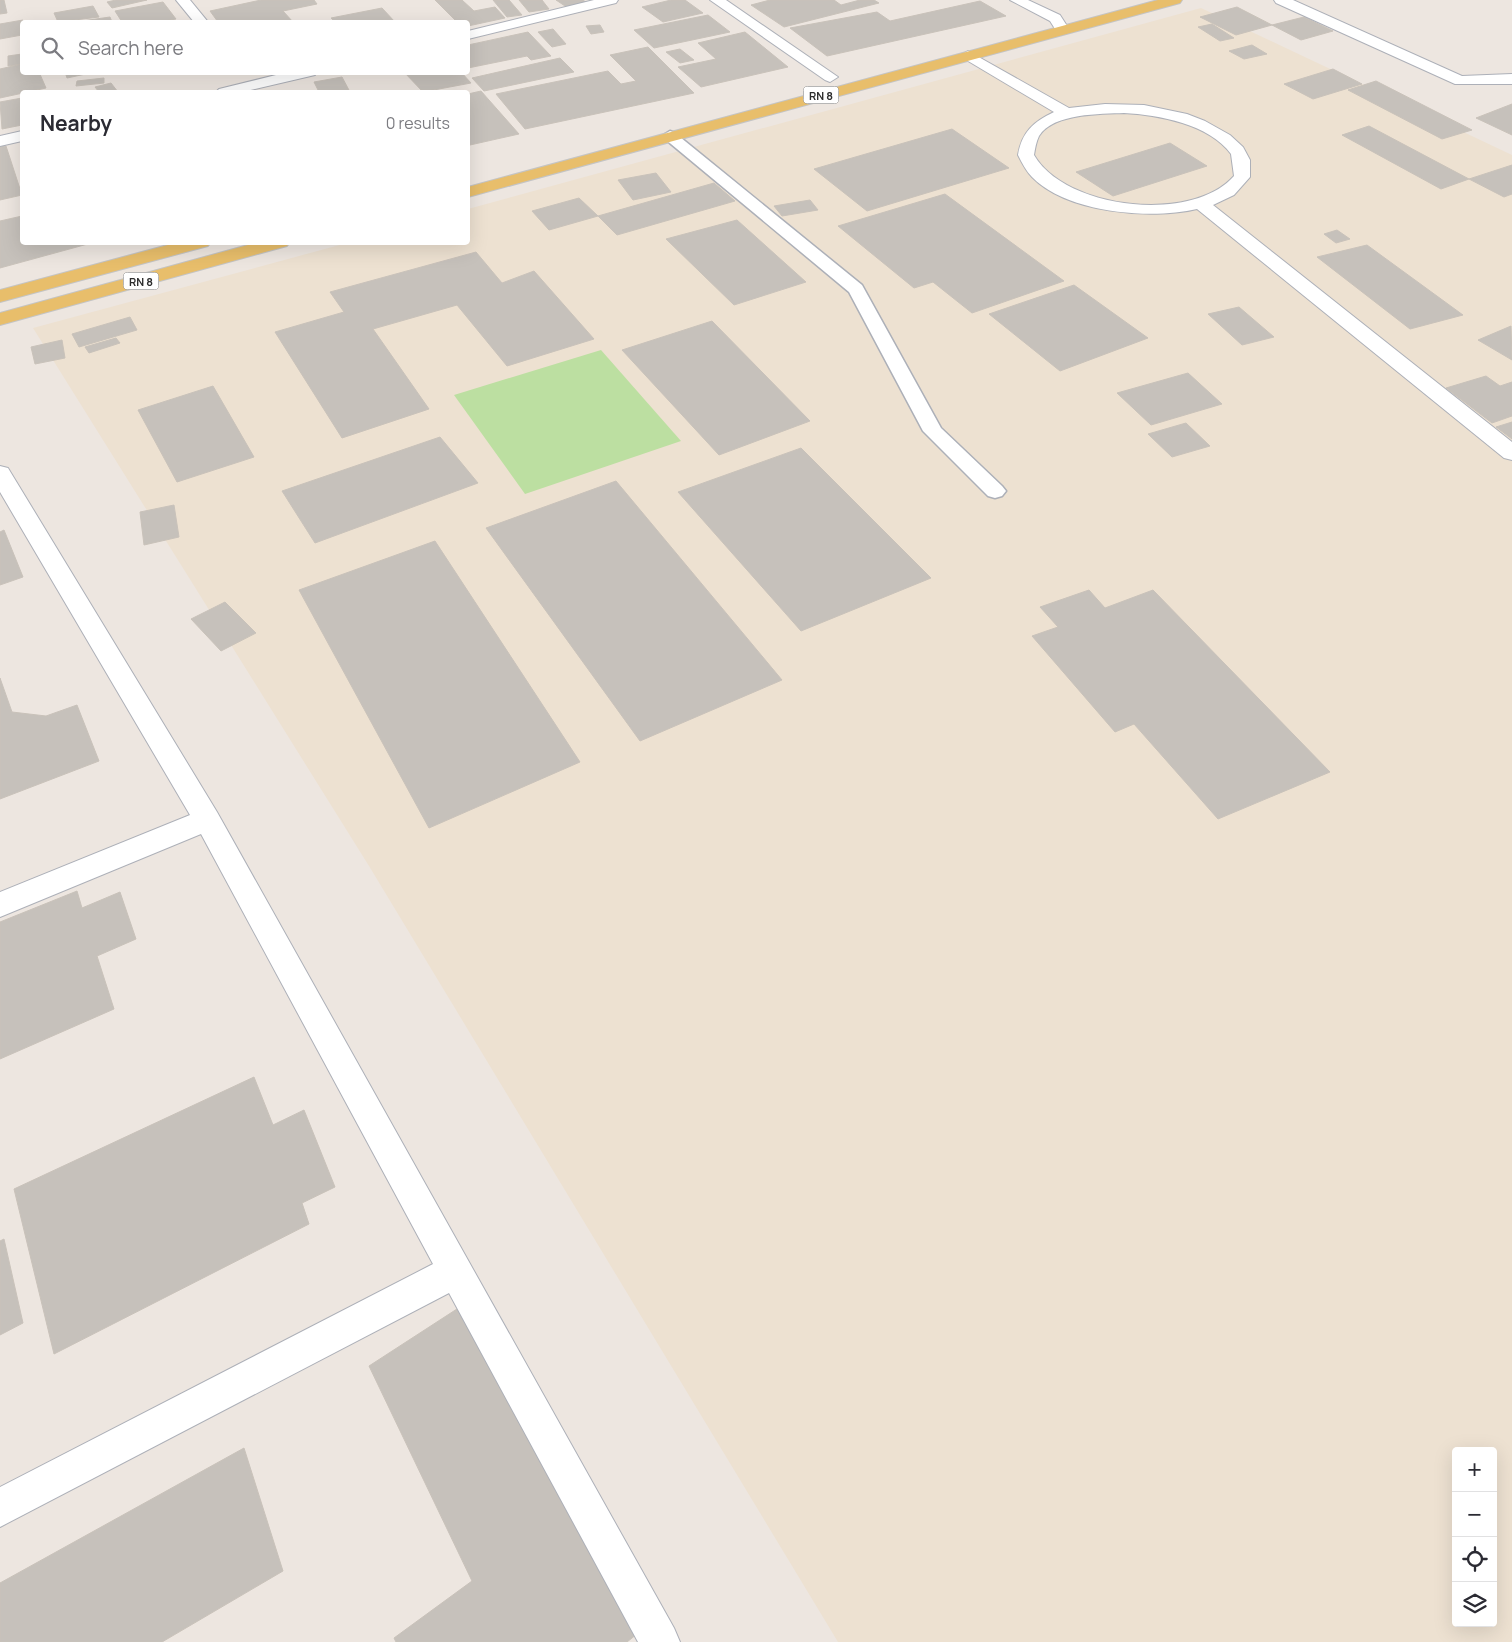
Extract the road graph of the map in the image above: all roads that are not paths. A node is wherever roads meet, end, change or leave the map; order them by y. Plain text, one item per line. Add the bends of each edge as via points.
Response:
1 (183, 0) edge
2 (611, 0) edge
3 (717, 0) edge
4 (1016, 0) edge
5 (1115, 0) edge
6 (1175, 0) edge
7 (1281, 0) edge
8 (199, 20) edge
9 (1059, 23) junction
10 (470, 35) edge
11 (968, 55) junction
12 (243, 75) edge
13 (298, 75) edge
14 (830, 77) junction
15 (1512, 79) edge
16 (252, 86) junction
17 (792, 87) dead end
18 (233, 90) edge
19 (1066, 113) junction
20 (20, 136) edge
21 (670, 136) junction
22 (0, 141) edge
23 (470, 191) edge
24 (1201, 204) junction
25 (191, 245) edge
26 (270, 245) edge
27 (0, 296) edge
28 (0, 320) edge
29 (1512, 453) edge
30 (2, 483) edge
31 (995, 491) dead end
32 (207, 820) junction
33 (0, 905) edge
34 (455, 1271) junction
35 (0, 1508) edge
36 (660, 1642) edge

1 - 8 street
2 - 10 street
3 - 14 street
4 - 9 street
5 - 9 main road, RN 8
6 - 9 main road, RN 8
7 - 15 street via 1460,81
9 - 11 main road, RN 8
9 - 14 main road, RN 8
11 - 19 street
11 - 21 main road, RN 8
12 - 16 street
13 - 16 street
14 - 17 main road, RN 8
16 - 18 street
19 - 24 street via 1042,124 1028,138 1026,156 1040,176 1066,192 1100,204 1140,209
19 - 24 street via 1136,108 1172,114 1204,125 1228,140 1242,158 1242,177 1228,192
20 - 22 street
21 - 23 main road, RN 8
21 - 31 lane via 856,289 933,431
24 - 29 street
25 - 27 main road, RN 8
26 - 28 main road, RN 8
30 - 32 street
32 - 33 street
32 - 34 street
34 - 35 street
34 - 36 street

